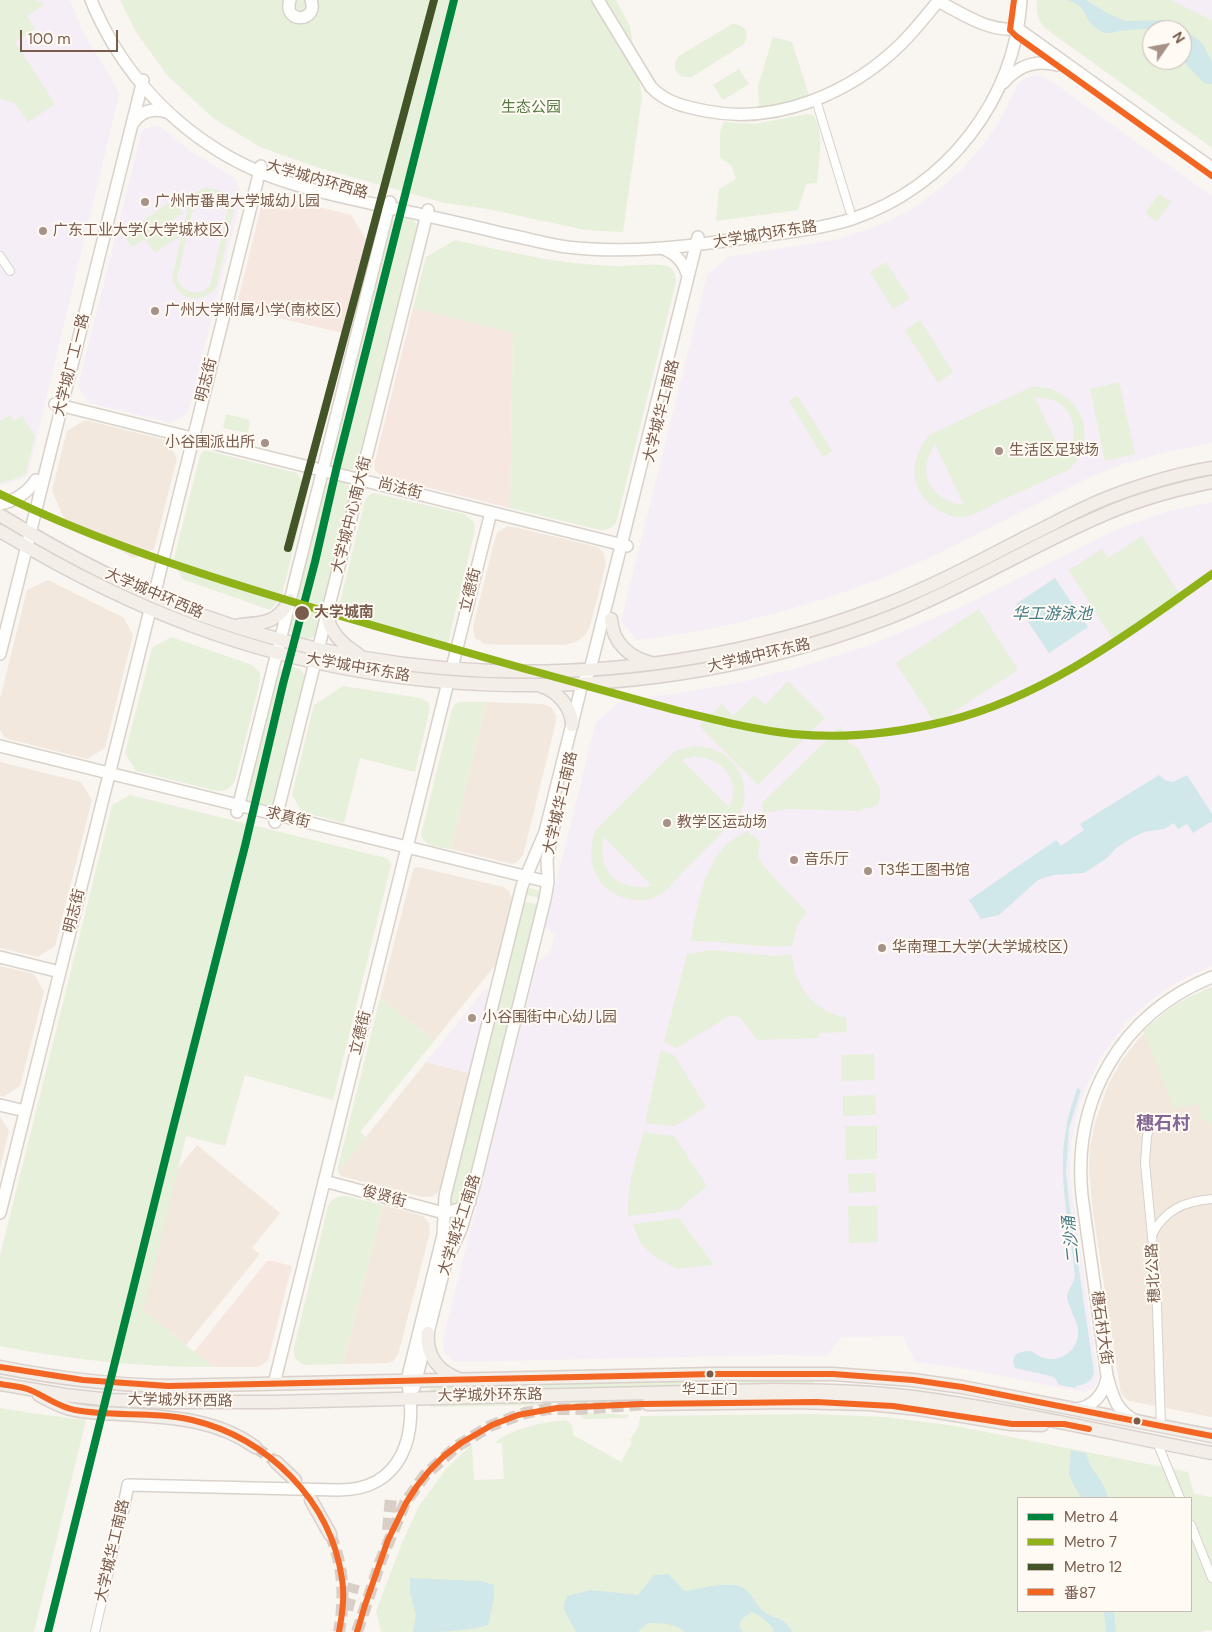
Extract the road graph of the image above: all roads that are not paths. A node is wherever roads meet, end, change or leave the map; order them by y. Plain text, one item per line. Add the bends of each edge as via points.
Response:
1 (91, 0) edge
2 (99, 0) edge
3 (290, 0) edge
4 (312, 0) edge
5 (598, 0) edge
6 (1014, 0) edge
7 (1021, 0) edge
8 (938, 1) edge
9 (1015, 31) junction
10 (1057, 65) junction
11 (140, 77) junction
12 (999, 88) junction
13 (816, 100) junction
14 (169, 113) junction
15 (132, 124) junction
16 (260, 168) junction
17 (1212, 168) edge
18 (1212, 176) edge
19 (389, 203) junction
20 (850, 211) junction
21 (427, 212) junction
22 (701, 241) junction
23 (664, 249) junction
24 (0, 256) edge
25 (10, 271) dead end
26 (688, 278) junction
27 (58, 405) junction
28 (193, 438) junction
29 (1212, 468) edge
30 (322, 470) junction
31 (36, 480) junction
32 (361, 480) junction
33 (1212, 482) edge
34 (0, 504) edge
35 (491, 512) junction
36 (0, 515) edge
37 (0, 531) edge
38 (27, 531) junction
39 (23, 545) junction
40 (625, 545) junction
41 (1004, 549) junction
42 (977, 562) junction
43 (1010, 562) junction
44 (983, 575) junction
45 (154, 596) junction
46 (290, 600) junction
47 (150, 610) junction
48 (327, 613) junction
49 (611, 619) junction
50 (0, 624) edge
51 (234, 626) junction
52 (280, 640) junction
53 (318, 649) junction
54 (277, 653) junction
55 (0, 654) edge
56 (362, 657) junction
57 (315, 662) junction
58 (654, 663) junction
59 (452, 668) junction
60 (594, 669) junction
61 (448, 682) junction
62 (586, 684) junction
63 (538, 686) junction
64 (572, 725) junction
65 (0, 746) edge
66 (0, 753) edge
67 (109, 776) junction
68 (238, 809) junction
69 (276, 818) junction
70 (406, 851) junction
71 (524, 880) junction
72 (547, 886) junction
73 (0, 957) edge
74 (60, 972) junction
75 (1212, 977) edge
76 (0, 1105) edge
77 (25, 1111) junction
78 (1152, 1121) dead end
79 (324, 1181) junction
80 (1212, 1199) edge
81 (470, 1202) junction
82 (444, 1212) junction
83 (0, 1213) edge
84 (1152, 1235) junction
85 (446, 1262) junction
86 (428, 1333) junction
87 (0, 1367) edge
88 (817, 1373) junction
89 (1108, 1376) junction
90 (411, 1380) junction
91 (464, 1380) junction
92 (0, 1384) edge
93 (274, 1384) junction
94 (946, 1384) junction
95 (28, 1389) junction
96 (817, 1390) junction
97 (411, 1398) junction
98 (944, 1401) junction
99 (272, 1402) joint
100 (648, 1404) tunnel mouth
101 (1076, 1409) junction
102 (1134, 1420) junction
103 (1062, 1424) junction
104 (1161, 1426) junction
105 (1212, 1436) edge
106 (1157, 1442) junction
107 (255, 1447) tunnel mouth
108 (1212, 1453) edge
109 (276, 1462) tunnel mouth
110 (295, 1480) dead end
111 (1180, 1497) edge
112 (311, 1500) dead end
113 (123, 1510) joint
114 (1192, 1528) edge
115 (330, 1534) tunnel mouth
116 (1212, 1578) edge
117 (95, 1632) edge

1 - 11 main road, 大学城内环西路 via 110,40
2 - 11 main road, 大学城内环西路
3 - 4 main road via 291,13 298,18 309,15
5 - 13 main road via 651,87 664,98 685,106 732,115 772,112
6 - 9 main road, 大学城内环东路
7 - 9 main road, 大学城内环东路
8 - 9 main road via 988,26
8 - 13 main road via 888,56
9 - 10 main road
9 - 12 main road, 大学城内环东路 via 1009,62
9 - 17 main road
9 - 20 main road, 大学城内环东路 via 988,94 952,145 911,181 879,200
10 - 12 main road via 1036,62 1023,66
10 - 18 main road
11 - 14 main road, 大学城内环西路
11 - 15 main road, 大学城广工一路
11 - 16 main road, 大学城内环西路 via 196,127
11 - 27 main road, 大学城广工一路
12 - 22 main road, 大学城内环东路 via 982,119 958,150 925,180 891,202 860,216 823,226
13 - 20 street
14 - 15 main road via 145,111
14 - 16 main road, 大学城内环西路 via 232,159
15 - 27 main road, 大学城广工一路
16 - 19 main road, 大学城内环西路
16 - 28 main road, 明志街
19 - 21 main road, 大学城内环西路
19 - 30 main road
20 - 22 main road, 大学城内环东路
21 - 22 main road, 大学城内环东路 via 575,240
21 - 23 main road, 大学城内环东路 via 565,246
21 - 32 main road, 大学城中心南大街
22 - 23 main road, 大学城内环东路
22 - 26 main road, 大学城华工南路
22 - 40 main road, 大学城华工南路
23 - 26 main road via 682,263
24 - 25 street
26 - 40 main road, 大学城华工南路
27 - 28 main road, 尚法街
27 - 31 main road, 大学城广工一路
27 - 38 main road, 大学城广工一路
28 - 30 main road, 尚法街
28 - 45 main road, 明志街
29 - 41 main road, 大学城中环东路 via 1159,480 1106,498
30 - 32 main road, 尚法街
30 - 46 main road
31 - 34 main road via 20,496
31 - 38 main road, 大学城广工一路
32 - 35 main road, 尚法街
32 - 48 main road, 大学城中心南大街
33 - 43 main road, 大学城中环东路 via 1163,493 1111,511
35 - 40 main road, 尚法街
35 - 59 main road, 立德街
36 - 38 main road, 大学城中环西路
37 - 39 main road, 大学城中环西路
38 - 39 main road, 大学城广工一路
38 - 45 main road, 大学城中环西路
39 - 47 main road, 大学城中环西路
39 - 50 main road, 大学城广工一路
39 - 55 main road, 大学城广工一路
40 - 49 main road, 大学城华工南路
40 - 60 main road, 大学城华工南路
41 - 42 main road, 大学城中环东路
41 - 43 main road
42 - 44 main road
42 - 58 main road, 大学城中环东路 via 890,603 815,629 730,650
43 - 44 main road, 大学城中环东路
44 - 62 main road, 大学城中环东路 via 895,615 798,648 708,669
45 - 51 main road, 大学城中环西路
46 - 51 main road via 272,620
46 - 52 main road
47 - 54 main road, 大学城中环西路
47 - 67 main road, 明志街
48 - 53 main road, 大学城中心南大街
48 - 56 main road via 334,633
49 - 58 main road via 613,632 624,649
49 - 60 main road, 大学城华工南路
51 - 52 main road, 大学城中环西路
52 - 53 main road, 大学城中环西路
52 - 54 main road
53 - 56 main road, 大学城中环东路
53 - 57 main road, 大学城中心南大街
54 - 57 main road, 大学城中环东路
54 - 68 main road
56 - 59 main road, 大学城中环东路
57 - 61 main road, 大学城中环东路
57 - 69 main road, 大学城中心南大街
58 - 60 main road, 大学城中环东路
59 - 60 main road, 大学城中环东路 via 519,672
60 - 62 main road, 大学城华工南路
61 - 63 main road, 大学城中环东路
61 - 70 main road, 立德街
62 - 63 main road, 大学城中环东路
62 - 64 main road, 大学城华工南路
62 - 72 main road, 大学城华工南路 via 548,853
63 - 64 main road via 549,689 560,698 571,714
64 - 71 main road, 大学城华工南路 via 545,832
65 - 67 main road, 求真街
66 - 67 main road, 求真街
67 - 68 main road, 求真街
67 - 74 main road, 明志街
68 - 69 main road, 求真街
69 - 70 main road, 求真街
70 - 71 main road, 求真街
70 - 79 main road, 立德街
71 - 72 main road, 求真街
71 - 82 main road, 大学城华工南路 via 445,1196
72 - 81 main road, 大学城华工南路
73 - 74 main road
74 - 77 main road, 明志街
75 - 89 main road, 穗石村大街 via 1173,997 1133,1031 1100,1080 1085,1124 1080,1159 1081,1189
76 - 77 main road
77 - 83 main road, 明志街
78 - 84 street, 穗北公路 via 1145,1163
79 - 82 main road, 俊贤街
79 - 93 main road, 立德街
80 - 84 street via 1183,1204 1156,1227
81 - 82 main road via 459,1209
81 - 85 main road, 大学城华工南路
82 - 85 main road via 452,1229
82 - 90 main road, 大学城华工南路 via 443,1235
84 - 104 street, 穗北公路
85 - 86 main road, 大学城华工南路
86 - 90 main road, 大学城华工南路
86 - 91 main road via 428,1347 435,1363
87 - 93 main road, 大学城外环西路 via 68,1379 128,1384
88 - 91 main road, 大学城外环东路
88 - 94 main road, 大学城外环东路
88 - 96 main road
89 - 101 main road, 穗石村大街 via 1098,1398
89 - 102 main road, 穗石村大街 via 1116,1404
90 - 91 main road, 大学城外环东路
90 - 93 main road, 大学城外环东路
90 - 97 main road, 大学城华工南路
92 - 95 main road, 大学城外环西路
94 - 98 main road via 938,1387 936,1392 937,1397
94 - 101 main road, 大学城外环东路
95 - 99 main road, 大学城外环西路 via 146,1402
95 - 107 main road via 73,1410 195,1421 230,1433
96 - 97 main road, 大学城外环东路
96 - 98 main road, 大学城外环东路
97 - 99 main road, 大学城外环东路
97 - 113 main road, 大学城华工南路 via 411,1423 399,1461 389,1472 367,1485 345,1490 128,1485
98 - 103 main road, 大学城外环东路
100 - 103 main road via 869,1404 1012,1424
101 - 102 main road, 大学城外环东路
102 - 104 main road, 大学城外环东路
103 - 106 main road, 大学城外环东路
104 - 105 main road, 大学城外环东路
106 - 108 main road, 大学城外环东路
106 - 111 street
109 - 110 main road
112 - 115 main road
113 - 117 street, 大学城华工南路
114 - 116 street

